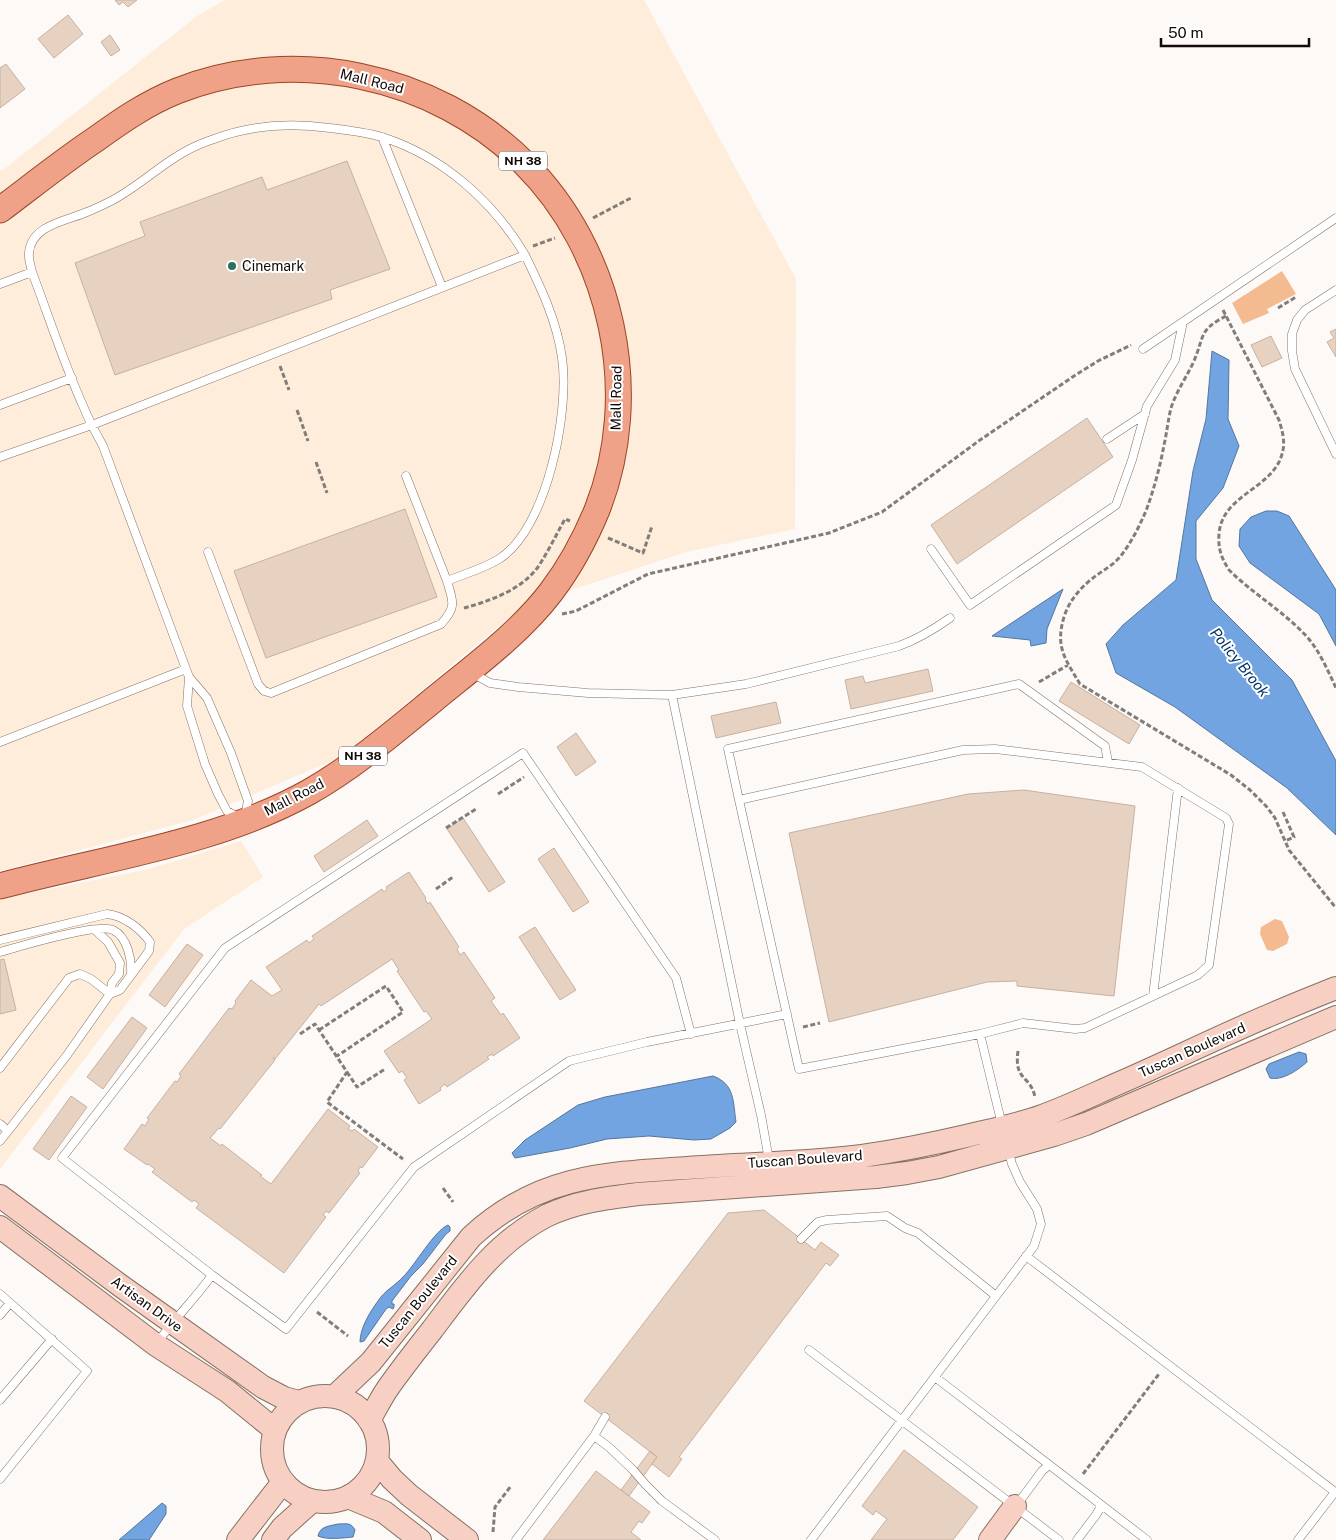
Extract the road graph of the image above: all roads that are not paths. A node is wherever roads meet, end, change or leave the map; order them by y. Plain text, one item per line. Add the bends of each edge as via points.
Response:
1 (382, 137) junction
2 (0, 210) edge
3 (1336, 218) edge
4 (525, 254) junction
5 (32, 272) junction
6 (0, 284) edge
7 (442, 287) junction
8 (1336, 290) edge
9 (1183, 322) junction
10 (1142, 349) road end
11 (72, 378) junction
12 (0, 404) edge
13 (1145, 414) junction
14 (92, 425) junction
15 (1107, 439) dead end
16 (1336, 454) edge
17 (0, 457) edge
18 (406, 476) dead end
19 (931, 549) dead end
20 (208, 552) dead end
21 (447, 581) junction
22 (950, 618) dead end
23 (186, 669) junction
24 (468, 670) junction
25 (189, 677) junction
26 (672, 695) junction
27 (0, 742) edge
28 (1108, 762) junction
29 (1178, 788) junction
30 (739, 800) junction
31 (245, 821) junction
32 (0, 886) edge
33 (95, 930) junction
34 (0, 940) edge
35 (0, 952) edge
36 (131, 975) junction
37 (1336, 988) edge
38 (110, 994) junction
39 (1153, 996) junction
40 (787, 1014) junction
41 (1336, 1017) edge
42 (740, 1024) junction
43 (691, 1034) junction
44 (980, 1034) junction
45 (0, 1068) edge
46 (0, 1124) edge
47 (8, 1131) junction
48 (1005, 1138) junction
49 (0, 1141) edge
50 (771, 1173) junction
51 (0, 1196) edge
52 (0, 1227) edge
53 (801, 1239) dead end
54 (1026, 1256) junction
55 (212, 1275) junction
56 (0, 1294) edge
57 (996, 1296) junction
58 (10, 1303) junction
59 (0, 1315) edge
60 (172, 1322) junction
61 (52, 1339) junction
62 (156, 1345) junction
63 (809, 1350) dead end
64 (935, 1377) junction
65 (334, 1396) junction
66 (0, 1400) edge
67 (299, 1402) junction
68 (605, 1417) dead end
69 (369, 1420) junction
70 (902, 1420) junction
71 (275, 1430) junction
72 (594, 1436) junction
73 (377, 1461) junction
74 (1049, 1465) junction
75 (0, 1479) edge
76 (282, 1482) junction
77 (1335, 1492) edge
78 (348, 1497) junction
79 (312, 1501) junction
80 (1015, 1506) junction
81 (1101, 1506) junction
82 (238, 1540) edge
83 (273, 1540) edge
84 (420, 1540) edge
85 (467, 1540) edge
86 (516, 1540) edge
87 (715, 1540) edge
88 (811, 1540) edge
89 (990, 1540) edge
90 (1059, 1540) edge
91 (1077, 1540) edge
92 (1147, 1540) edge
93 (1298, 1540) edge

1 - 4 lane via 429,158 461,179 509,230
1 - 5 lane via 354,130 280,125 216,138 186,150 111,201 40,232 28,255
1 - 7 lane
2 - 24 main road, Mall Road / NH 38 via 86,145 149,104 205,82 257,71 340,72 399,86 479,125 523,162 560,206 598,278 616,349 617,423 609,471 598,506 567,570 532,615
3 - 9 lane
4 - 7 lane
4 - 21 lane via 548,303 562,359 563,392 556,450 528,526 514,545 500,558
5 - 6 lane
5 - 11 lane
7 - 14 lane
8 - 16 lane via 1305,310 1292,334 1295,369
9 - 10 lane
9 - 13 lane via 1175,360
11 - 12 lane
11 - 14 lane
13 - 15 lane
13 - 19 lane via 1116,505 970,606
14 - 17 lane
14 - 23 lane via 103,446
18 - 21 lane
20 - 21 lane via 258,684 264,692 271,693 442,624 452,610
22 - 26 lane via 899,646 746,684
23 - 25 lane
23 - 27 lane
24 - 26 lane via 490,683 518,687
24 - 31 main road, Mall Road / NH 38 via 382,741 328,780 284,805
25 - 31 lane via 207,698 231,753 248,801
25 - 31 lane via 187,706 206,764 227,811
26 - 42 lane
28 - 29 lane via 1142,766
28 - 30 lane via 995,749 963,750
28 - 30 lane via 1105,746 1019,684 728,749
29 - 39 lane
29 - 39 lane via 1226,818 1228,824 1209,965 1198,975
30 - 40 lane
31 - 32 main road, Mall Road / NH 38 via 160,847
33 - 35 lane
33 - 36 lane via 113,930 119,934 130,952
33 - 38 lane via 108,942 120,964
34 - 36 lane via 95,916 117,915 150,942 149,950
36 - 38 lane via 120,990
37 - 48 main road, Tuscan Boulevard via 1041,1117
38 - 45 lane via 80,974 69,978
38 - 47 lane via 67,1056
39 - 44 lane via 1085,1028 1023,1023
40 - 42 lane
40 - 44 lane via 799,1069
41 - 48 main road, Tuscan Boulevard via 1086,1124
42 - 43 lane
42 - 50 lane
43 - 55 lane via 569,1062 414,1167 286,1329
43 - 55 lane via 676,978 523,753 225,948 62,1158
44 - 48 lane
46 - 47 lane
47 - 49 lane
48 - 50 main road, Tuscan Boulevard via 925,1145 828,1160
48 - 54 lane via 1012,1164 1037,1209 1041,1224 1034,1246
50 - 65 main road, Tuscan Boulevard via 624,1172 566,1182 510,1207 471,1237 371,1362
50 - 69 main road, Tuscan Boulevard via 601,1198 570,1206 522,1231 474,1274 388,1388
51 - 60 main road, Artisan Drive
52 - 62 main road, Artisan Drive
53 - 57 lane via 818,1222 887,1216 918,1233
54 - 57 lane
54 - 77 lane
55 - 60 lane
56 - 58 lane
57 - 64 lane
58 - 59 lane
58 - 61 lane
60 - 62 lane
60 - 67 main road, Artisan Drive via 263,1387
61 - 66 lane
61 - 75 lane via 88,1371
62 - 71 main road, Artisan Drive via 226,1391
63 - 70 lane
64 - 70 lane
64 - 74 lane
65 - 67 main road via 316,1396
65 - 69 main road via 360,1409
67 - 71 main road via 280,1419
68 - 72 lane
69 - 73 main road via 376,1437
70 - 80 lane
70 - 88 lane
71 - 76 main road via 271,1448 274,1466
72 - 86 lane
72 - 87 lane via 616,1453 662,1501
73 - 78 main road via 362,1487
73 - 85 main road via 409,1495
74 - 80 lane
74 - 81 lane
76 - 79 main road via 296,1494
76 - 82 main road
77 - 93 lane
78 - 79 main road via 331,1502
78 - 84 main road via 384,1512
79 - 83 main road
80 - 89 main road
80 - 90 lane
81 - 91 lane
81 - 92 lane

